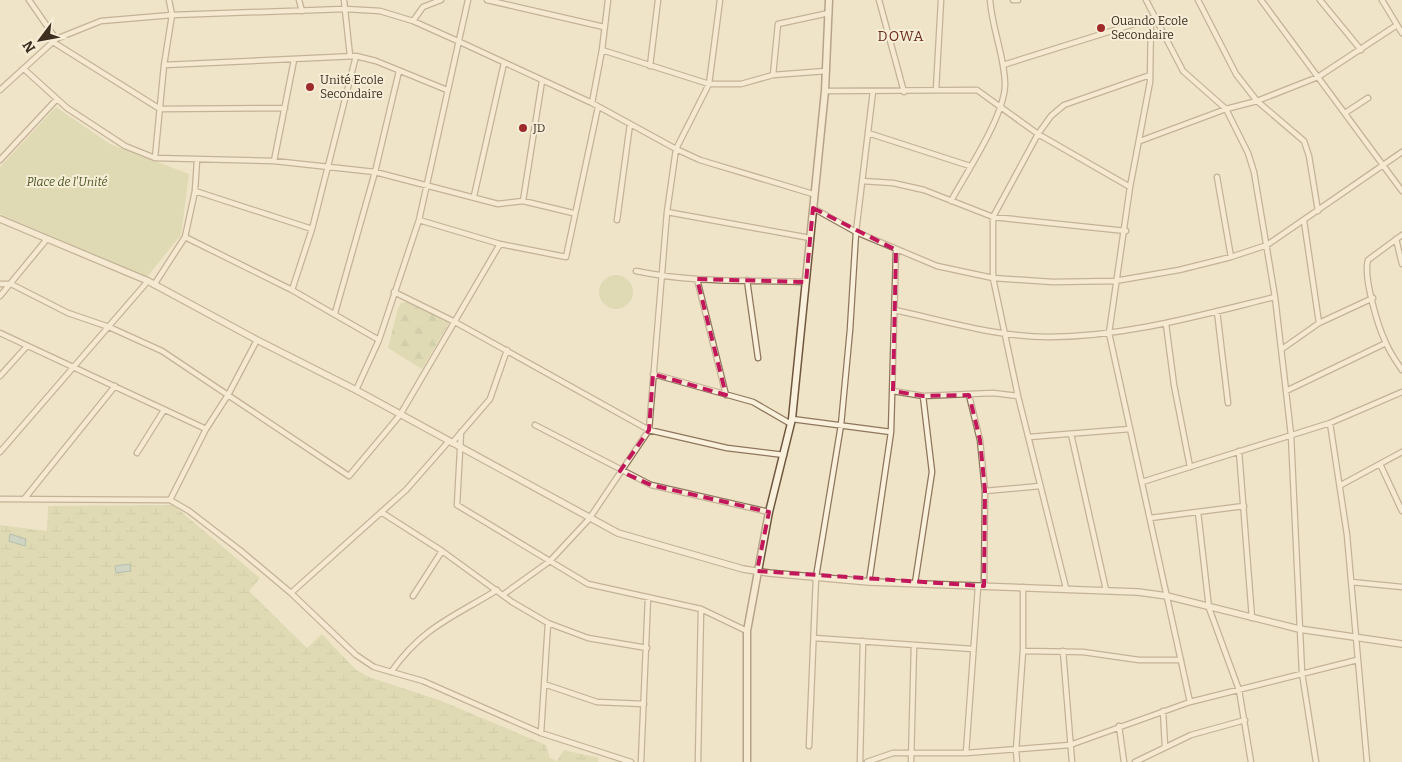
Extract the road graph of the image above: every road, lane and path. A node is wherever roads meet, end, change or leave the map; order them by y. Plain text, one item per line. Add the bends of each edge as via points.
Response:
1 (30, 0) edge
2 (169, 0) edge
3 (299, 0) edge
4 (344, 0) edge
5 (441, 0) edge
6 (468, 0) edge
7 (487, 0) edge
8 (608, 0) edge
9 (658, 0) edge
10 (720, 0) edge
11 (829, 0) edge
12 (879, 0) edge
13 (941, 0) edge
14 (990, 0) edge
15 (1013, 0) edge
16 (1018, 0) edge
17 (1146, 0) edge
18 (1198, 0) edge
19 (1260, 0) edge
20 (1320, 0) edge
21 (1382, 0) edge
22 (345, 9) junction
23 (302, 10) junction
24 (828, 13) junction
25 (172, 15) junction
26 (1152, 18) junction
27 (413, 21) junction
28 (1397, 25) junction
29 (604, 27) junction
30 (1402, 33) edge
31 (54, 41) junction
32 (460, 42) junction
33 (602, 50) junction
34 (1361, 50) junction
35 (350, 56) junction
36 (356, 56) junction
37 (294, 60) junction
38 (504, 64) junction
39 (164, 65) junction
40 (1003, 65) junction
41 (650, 66) junction
42 (24, 69) junction
43 (399, 71) junction
44 (826, 71) junction
45 (773, 75) junction
46 (1150, 75) junction
47 (1318, 77) junction
48 (542, 81) junction
49 (709, 84) junction
50 (0, 90) edge
51 (447, 90) junction
52 (936, 90) junction
53 (825, 91) junction
54 (873, 91) junction
55 (904, 92) junction
56 (1368, 98) dead end
57 (56, 100) junction
58 (1257, 100) junction
59 (592, 103) junction
60 (598, 107) junction
61 (285, 108) junction
62 (160, 109) junction
63 (1001, 109) junction
64 (1226, 109) junction
65 (1345, 113) junction
66 (630, 124) junction
67 (868, 133) junction
68 (1038, 134) junction
69 (1140, 140) junction
70 (676, 149) junction
71 (1402, 152) edge
72 (155, 158) junction
73 (0, 160) edge
74 (197, 160) junction
75 (274, 161) junction
76 (1383, 164) junction
77 (970, 166) junction
78 (327, 167) junction
79 (375, 172) junction
80 (1217, 177) dead end
81 (862, 181) junction
82 (426, 184) junction
83 (1130, 187) junction
84 (195, 191) junction
85 (1402, 191) edge
86 (814, 194) junction
87 (474, 196) junction
88 (523, 201) junction
89 (951, 201) junction
90 (813, 208) junction
91 (1318, 211) junction
92 (668, 212) junction
93 (574, 213) junction
94 (993, 217) junction
95 (0, 219) edge
96 (419, 220) junction
97 (617, 220) dead end
98 (1304, 221) junction
99 (312, 229) junction
100 (1126, 231) junction
101 (856, 232) junction
102 (1402, 235) edge
103 (185, 237) junction
104 (810, 238) junction
105 (47, 239) junction
106 (1396, 239) junction
107 (500, 244) junction
108 (1267, 244) junction
109 (896, 250) junction
110 (1231, 257) junction
111 (1402, 264) edge
112 (636, 271) dead end
113 (662, 277) junction
114 (993, 278) junction
115 (697, 279) junction
116 (747, 280) junction
117 (1115, 281) junction
118 (806, 282) junction
119 (151, 283) junction
120 (0, 284) edge
121 (11, 284) junction
122 (292, 290) junction
123 (394, 292) junction
124 (0, 296) edge
125 (1275, 297) junction
126 (1373, 298) junction
127 (895, 310) junction
128 (1216, 312) junction
129 (335, 313) junction
130 (455, 322) junction
131 (1319, 323) junction
132 (1166, 324) junction
133 (109, 327) junction
134 (0, 333) edge
135 (1110, 333) junction
136 (1006, 334) junction
137 (256, 340) junction
138 (379, 340) junction
139 (1386, 343) junction
140 (27, 346) junction
141 (1282, 349) junction
142 (507, 350) junction
143 (758, 358) dead end
144 (75, 367) junction
145 (1402, 370) edge
146 (653, 374) junction
147 (0, 376) edge
148 (115, 386) junction
149 (356, 390) junction
150 (893, 391) junction
151 (1286, 391) junction
152 (1402, 392) edge
153 (228, 395) junction
154 (726, 395) junction
155 (969, 395) junction
156 (923, 396) junction
157 (1018, 396) junction
158 (1228, 403) dead end
159 (164, 410) junction
160 (400, 415) junction
161 (792, 422) junction
162 (1330, 423) junction
163 (535, 424) dead end
164 (841, 425) junction
165 (206, 429) junction
166 (1130, 429) junction
167 (649, 430) junction
168 (461, 432) junction
169 (891, 432) junction
170 (1071, 434) junction
171 (1291, 435) junction
172 (1029, 438) junction
173 (451, 442) junction
174 (460, 447) junction
175 (1239, 451) junction
176 (0, 452) edge
177 (1402, 452) edge
178 (136, 453) dead end
179 (784, 455) junction
180 (1380, 464) junction
181 (1190, 467) junction
182 (620, 470) junction
183 (1142, 482) junction
184 (1341, 485) junction
185 (1040, 486) junction
186 (985, 490) junction
187 (25, 498) junction
188 (0, 499) edge
189 (170, 500) junction
190 (1244, 506) junction
191 (1402, 511) edge
192 (381, 512) junction
193 (769, 512) junction
194 (1198, 512) junction
195 (1150, 518) junction
196 (589, 519) junction
197 (442, 551) junction
198 (550, 561) junction
199 (757, 571) junction
200 (816, 578) junction
201 (869, 582) junction
202 (1351, 582) junction
203 (915, 583) junction
204 (981, 587) junction
205 (1023, 587) junction
206 (1402, 587) edge
207 (1066, 588) junction
208 (497, 590) junction
209 (1106, 590) junction
210 (291, 593) junction
211 (504, 594) junction
212 (413, 596) dead end
213 (1167, 596) junction
214 (648, 598) junction
215 (1209, 608) junction
216 (701, 609) junction
217 (1252, 618) junction
218 (548, 623) junction
219 (1299, 629) junction
220 (747, 631) junction
221 (814, 638) junction
222 (1356, 638) junction
223 (863, 641) junction
224 (1402, 644) edge
225 (914, 645) junction
226 (647, 648) junction
227 (973, 649) junction
228 (1023, 651) junction
229 (1063, 651) junction
230 (1181, 660) junction
231 (1357, 660) junction
232 (391, 672) junction
233 (1302, 673) junction
234 (544, 684) junction
235 (1239, 690) junction
236 (1190, 702) junction
237 (644, 704) junction
238 (1163, 711) junction
239 (1245, 720) junction
240 (1119, 726) junction
241 (541, 733) junction
242 (1070, 744) junction
243 (809, 746) dead end
244 (1165, 746) junction
245 (1016, 750) junction
246 (911, 753) junction
247 (966, 753) junction
248 (631, 762) edge
249 (641, 762) edge
250 (698, 762) edge
251 (747, 762) edge
252 (860, 762) edge
253 (867, 762) edge
254 (910, 762) edge
255 (1017, 762) edge
256 (1072, 762) edge
257 (1124, 762) edge
258 (1135, 762) edge
259 (1252, 762) edge
260 (1316, 762) edge
261 (1367, 762) edge

1 - 31 street
2 - 25 street
3 - 23 street
4 - 22 street
5 - 27 street via 423,7
6 - 32 street
7 - 29 street
8 - 29 street
9 - 41 street
10 - 49 street
11 - 24 main road
12 - 55 street
13 - 52 street
14 - 40 street
15 - 16 street
17 - 26 street
18 - 58 street via 1236,74
19 - 47 street
20 - 34 street
21 - 28 street
22 - 23 street
22 - 27 street via 380,11
22 - 35 street
23 - 25 street
24 - 44 main road
24 - 45 street via 778,24
25 - 31 street via 100,21
25 - 39 street
26 - 40 street
26 - 46 street
26 - 64 street via 1183,71
27 - 32 street
28 - 30 street
28 - 34 street
29 - 33 street
31 - 42 street
31 - 62 street
32 - 38 street
32 - 51 street
33 - 41 street
33 - 59 street
34 - 47 street
35 - 36 street
35 - 37 street
36 - 43 street
36 - 78 street
37 - 39 street
37 - 61 street
38 - 48 street
38 - 87 street
39 - 62 street
40 - 63 street via 1005,83
41 - 49 street
42 - 50 street
42 - 57 street
43 - 51 street
43 - 79 street
44 - 45 street
44 - 53 main road
45 - 49 street via 741,84
46 - 68 street via 1064,105
46 - 69 street
47 - 58 street
47 - 65 street
48 - 59 street
48 - 88 street
49 - 70 street
51 - 82 street
52 - 55 street
52 - 63 street via 977,90
53 - 54 street
53 - 86 main road
54 - 55 street
54 - 67 street
56 - 65 street
57 - 72 street via 125,146
57 - 73 street
58 - 64 street
58 - 91 street via 1306,145
59 - 60 street
60 - 66 street
60 - 93 street
61 - 62 street
61 - 75 street
62 - 72 street
63 - 68 street
63 - 77 street
64 - 69 street
64 - 108 street via 1254,172
65 - 76 street
66 - 70 street
66 - 97 street
67 - 77 street
67 - 81 street
68 - 83 street
68 - 94 street
69 - 83 street
70 - 86 street via 708,163
70 - 92 street
71 - 76 street
72 - 74 street
74 - 75 street
74 - 84 street
75 - 78 street
76 - 85 street
76 - 91 street
77 - 89 street
78 - 79 street
78 - 99 street
79 - 82 street
79 - 129 street
80 - 110 street
81 - 89 street via 909,186
81 - 101 street
82 - 87 street
82 - 96 street
83 - 100 street
84 - 99 street
84 - 103 street
86 - 90 main road
87 - 88 street via 498,204
88 - 93 street
89 - 94 street
90 - 101 street
90 - 104 main road
91 - 98 street
92 - 104 street
92 - 113 street
93 - 107 street via 566,257
94 - 100 street
94 - 114 street
95 - 105 street
96 - 107 street
96 - 123 street
98 - 108 street
98 - 131 street
99 - 122 street
100 - 117 street
101 - 109 street
101 - 164 street
102 - 106 street
103 - 119 street
103 - 122 street
104 - 118 main road
105 - 119 street
105 - 121 street
106 - 111 street
106 - 126 street via 1368,260
107 - 130 street
108 - 110 street
108 - 125 street
109 - 114 street via 937,266
109 - 127 street
110 - 117 street
112 - 113 street
113 - 115 street
113 - 146 street
114 - 117 street
114 - 136 street
115 - 116 street
115 - 154 street
116 - 118 street
116 - 143 street
117 - 135 street
118 - 161 main road
119 - 133 street
119 - 137 street
120 - 121 street
121 - 124 street
121 - 133 street via 68,313
122 - 129 street
123 - 130 street
123 - 138 street
125 - 128 street
125 - 141 street
126 - 131 street
126 - 139 street
127 - 136 street
127 - 150 street
128 - 132 street
128 - 158 street
129 - 138 street
130 - 142 street
130 - 160 street
131 - 141 street
132 - 135 street
132 - 181 street
133 - 144 street
133 - 153 street via 162,351
134 - 140 street
135 - 136 street via 1048,338
135 - 166 street
136 - 157 street
137 - 149 street
137 - 153 street
138 - 149 street
139 - 145 street
139 - 151 street
140 - 144 street
140 - 147 street
141 - 151 street
142 - 167 street
142 - 168 street via 490,399
144 - 148 street
144 - 176 street
146 - 154 street
146 - 167 street
148 - 159 street
148 - 187 street
149 - 160 street
150 - 156 street
150 - 169 street
151 - 171 street
152 - 162 street
153 - 160 street via 349,476
153 - 165 street
154 - 161 street via 753,402
155 - 156 street
155 - 157 street
155 - 186 street via 980,440
156 - 203 street via 932,472
157 - 172 street
159 - 165 street
159 - 178 street
160 - 173 street
161 - 164 street
161 - 179 main road
162 - 171 street
162 - 184 street
163 - 182 street
164 - 169 street
164 - 200 street
165 - 189 street
166 - 170 street
166 - 183 street
167 - 179 street via 727,448
167 - 182 street
168 - 173 street
168 - 174 street
169 - 201 street
170 - 172 street
170 - 209 street
171 - 175 street
171 - 219 street
172 - 185 street
173 - 174 street
173 - 192 street
174 - 196 street
174 - 198 street via 457,505
175 - 181 street
175 - 190 street
177 - 180 street
179 - 193 main road
180 - 184 street
180 - 191 street
181 - 183 street
182 - 193 street via 651,485
182 - 196 street
183 - 195 street
184 - 202 street
185 - 186 street
185 - 207 street
186 - 204 street
187 - 188 street
187 - 189 street
189 - 210 street via 190,511
190 - 194 street
190 - 217 street
192 - 197 street
192 - 210 street
193 - 199 main road
194 - 195 street
194 - 215 street
195 - 213 street
196 - 198 street
196 - 199 street via 618,533
197 - 208 street
197 - 212 street
198 - 211 street
198 - 214 street via 588,584
199 - 200 street
199 - 220 main road
200 - 201 street
200 - 221 street
201 - 203 street
202 - 206 street
202 - 222 street
203 - 204 street
204 - 205 street
204 - 227 street
205 - 207 street
205 - 228 street
207 - 209 street
208 - 211 street
208 - 232 street via 434,626 407,649
209 - 213 street
210 - 232 street via 356,655 374,667
211 - 218 street
213 - 215 street
213 - 230 street
214 - 216 street
214 - 226 street
215 - 217 street
215 - 235 street
216 - 220 street
216 - 250 street
217 - 219 street
218 - 226 street via 588,638
218 - 234 street
219 - 222 street
219 - 233 street
220 - 251 main road
221 - 223 street
221 - 243 street
222 - 224 street
222 - 231 street
223 - 225 street
223 - 252 street
225 - 227 street
225 - 246 street
226 - 237 street
227 - 247 street
228 - 229 street
228 - 245 street
229 - 230 street via 1138,660
229 - 242 street
230 - 236 street
231 - 233 street
231 - 261 street
232 - 241 street via 469,700
233 - 235 street
233 - 260 street
234 - 237 street via 597,702
234 - 241 street
235 - 236 street
235 - 239 street
236 - 238 street
237 - 249 street
238 - 240 street
238 - 244 street
239 - 244 street
239 - 259 street
240 - 242 street
240 - 257 street
241 - 248 street
242 - 245 street
242 - 256 street
244 - 258 street
245 - 247 street
245 - 255 street
246 - 247 street
246 - 253 street via 885,755
246 - 254 street

